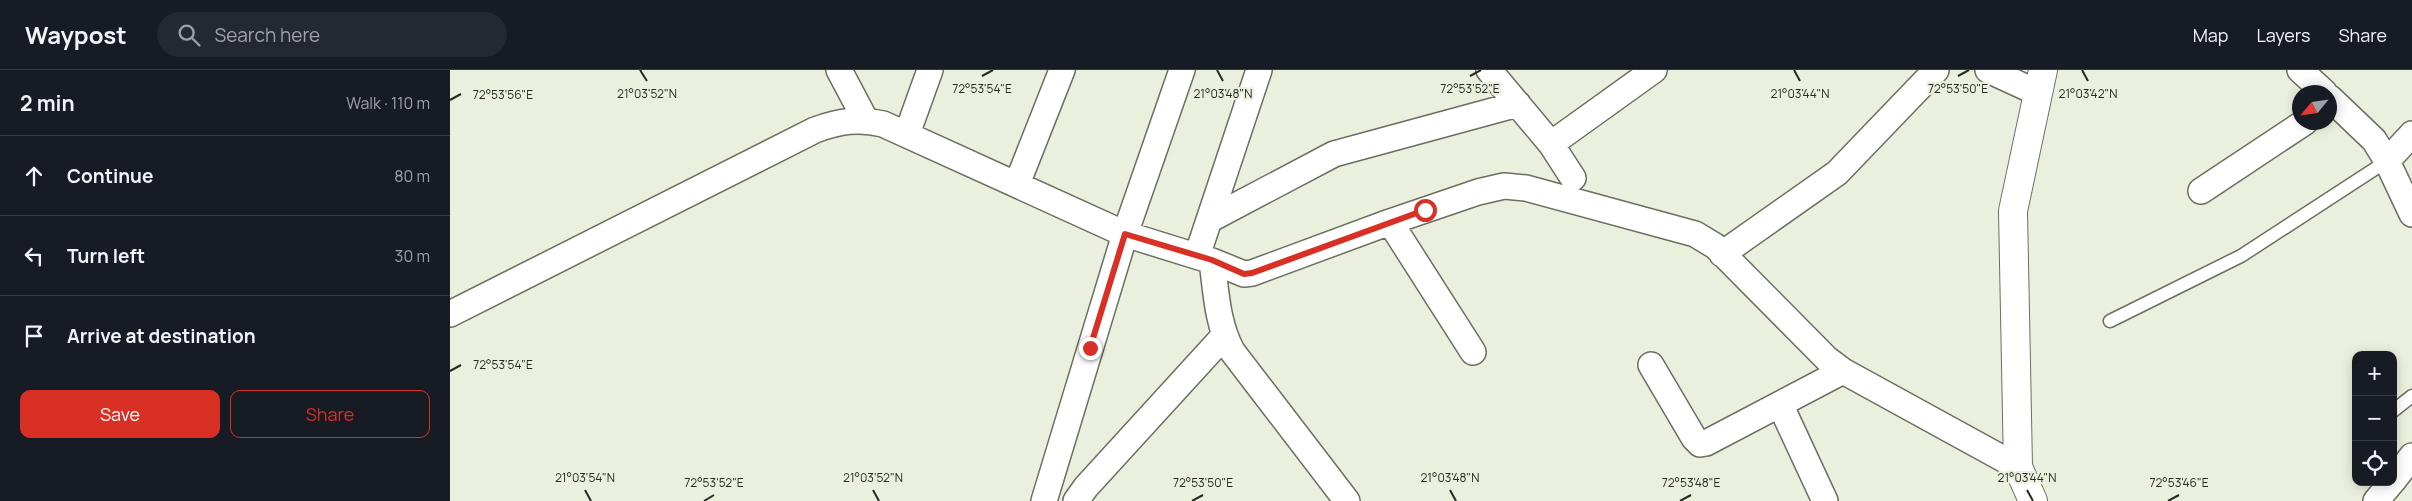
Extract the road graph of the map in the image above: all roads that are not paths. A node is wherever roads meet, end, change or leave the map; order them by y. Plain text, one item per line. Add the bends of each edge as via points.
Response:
1 (839, 70) edge
2 (930, 70) edge
3 (1062, 70) edge
4 (1182, 70) edge
5 (1260, 70) edge
6 (1489, 70) edge
7 (1654, 70) edge
8 (1936, 70) edge
9 (1988, 70) edge
10 (2300, 70) edge
11 (2040, 81) edge
12 (2314, 85) edge
13 (1518, 104) junction
14 (2337, 107) edge
15 (865, 120) junction
16 (2293, 130) edge
17 (907, 134) junction
18 (2412, 134) edge
19 (1551, 144) junction
20 (2387, 161) junction
21 (1573, 178) dead end
22 (1017, 184) junction
23 (2201, 191) dead end
24 (2412, 214) edge
25 (1209, 220) junction
26 (1390, 222) junction
27 (1125, 234) junction
28 (1722, 254) junction
29 (1204, 258) junction
30 (450, 314) edge
31 (2110, 321) dead end
32 (1224, 336) junction
33 (1473, 352) dead end
34 (1651, 365) dead end
35 (1843, 372) junction
36 (2412, 396) edge
37 (1780, 404) junction
38 (2397, 408) edge
39 (2412, 456) edge
40 (2018, 467) junction
41 (2397, 477) edge
42 (2389, 486) edge
43 (1044, 501) edge
44 (1076, 501) edge
45 (1347, 501) edge
46 (1824, 501) edge
47 (2033, 501) edge
48 (2376, 501) edge

1 - 15 street
2 - 17 street
3 - 22 street
4 - 27 street
5 - 25 street
6 - 13 street
7 - 19 street
8 - 28 street via 1837,173
9 - 11 street
10 - 12 street
11 - 40 street via 2013,211
13 - 19 street
13 - 25 street via 1334,154
14 - 20 street via 2374,140
15 - 17 street
15 - 30 street via 835,122 815,130
16 - 23 street
17 - 22 street
18 - 20 street
19 - 21 street
20 - 24 street
20 - 31 lane via 2241,256
22 - 27 street
25 - 29 street
26 - 28 street via 1478,192 1504,186 1526,188 1695,234
26 - 29 street via 1252,273 1244,274
26 - 33 street
27 - 29 street
27 - 43 street
28 - 35 street
29 - 32 street
32 - 44 street
32 - 45 street via 1232,351
34 - 37 street via 1700,444
35 - 37 street
35 - 40 street
36 - 38 lane
37 - 46 street
39 - 41 street
40 - 47 street
42 - 48 street

